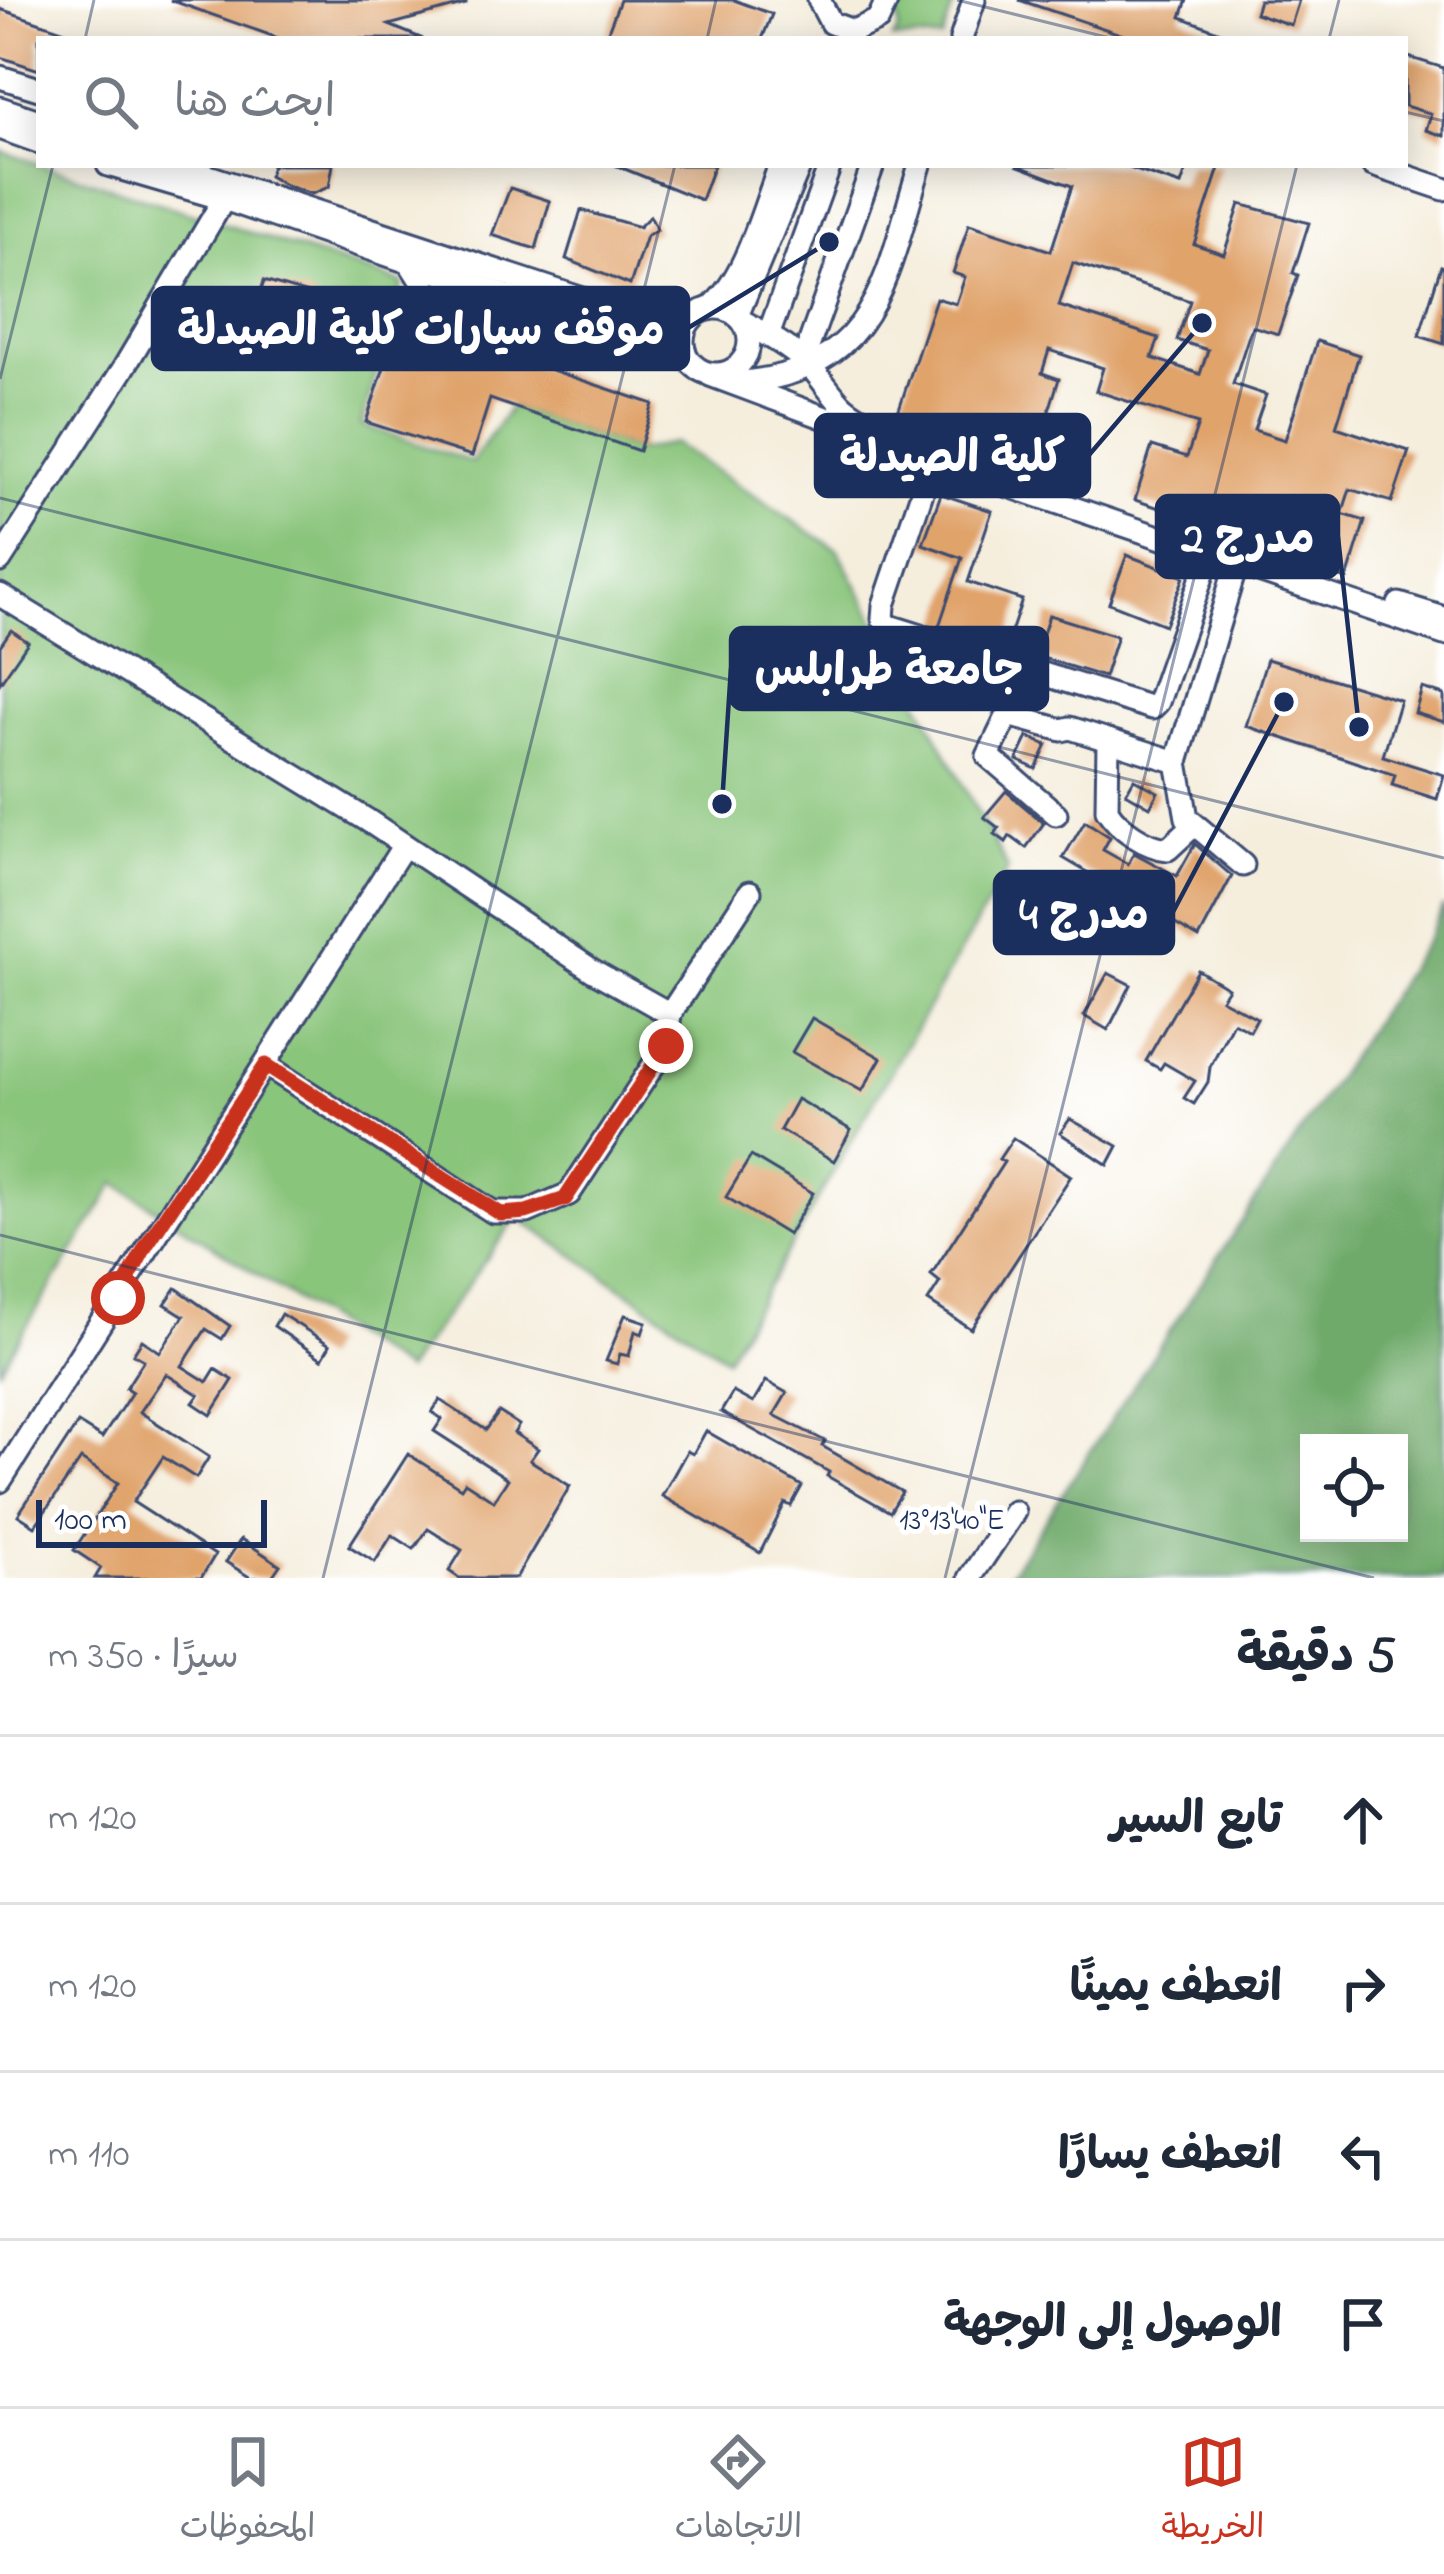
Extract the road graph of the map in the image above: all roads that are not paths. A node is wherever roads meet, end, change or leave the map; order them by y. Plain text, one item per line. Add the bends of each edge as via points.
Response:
1 (819, 0) edge
2 (887, 0) edge
3 (974, 0) edge
4 (829, 31) edge
5 (860, 34) edge
6 (962, 36) edge
7 (0, 77) edge
8 (36, 88) edge
9 (0, 108) edge
10 (36, 120) edge
11 (0, 128) edge
12 (36, 141) edge
13 (118, 168) edge
14 (779, 168) edge
15 (799, 168) edge
16 (829, 168) edge
17 (872, 168) edge
18 (919, 168) edge
19 (1382, 168) edge
20 (200, 169) edge
21 (790, 189) junction
22 (1444, 189) edge
23 (817, 196) junction
24 (224, 200) junction
25 (858, 209) junction
26 (701, 312) junction
27 (741, 319) junction
28 (768, 336) junction
29 (686, 357) junction
30 (807, 364) junction
31 (710, 375) junction
32 (739, 383) junction
33 (934, 460) junction
34 (1209, 557) junction
35 (0, 561) edge
36 (1236, 566) junction
37 (0, 595) edge
38 (1444, 618) edge
39 (1444, 634) edge
40 (1108, 740) junction
41 (1177, 762) junction
42 (1056, 814) dead end
43 (1194, 824) junction
44 (404, 844) junction
45 (1243, 865) dead end
46 (750, 892) dead end
47 (670, 1014) junction
48 (266, 1065) junction
49 (0, 1481) edge
50 (1014, 1512) dead end
51 (970, 1578) edge

1 - 4 street
2 - 5 street
3 - 6 street
4 - 5 street
7 - 8 street
9 - 10 street
11 - 12 street
13 - 24 street
14 - 26 street via 736,276 723,298
15 - 21 street
16 - 23 street
17 - 25 street
18 - 30 street via 867,318
19 - 22 street
20 - 26 street via 656,323
21 - 23 street
21 - 27 street
23 - 25 street
23 - 28 street
24 - 29 street
24 - 35 street
25 - 30 street
26 - 27 street
26 - 29 street via 685,328
27 - 28 street
27 - 31 street via 745,359
28 - 30 street
29 - 31 street
30 - 32 street via 786,377
30 - 38 street via 846,412 892,433
31 - 32 street
32 - 33 street
33 - 34 street
33 - 34 street via 884,605 889,626 1152,708
34 - 36 street
36 - 39 street
36 - 41 street
37 - 44 street
40 - 41 street
40 - 42 street via 1006,719 988,756
40 - 43 street via 1112,819 1168,849
41 - 43 street
43 - 45 street
44 - 47 street
44 - 48 street
46 - 47 street
47 - 48 street via 666,1046 569,1194 526,1212 494,1212
48 - 49 street
50 - 51 street

